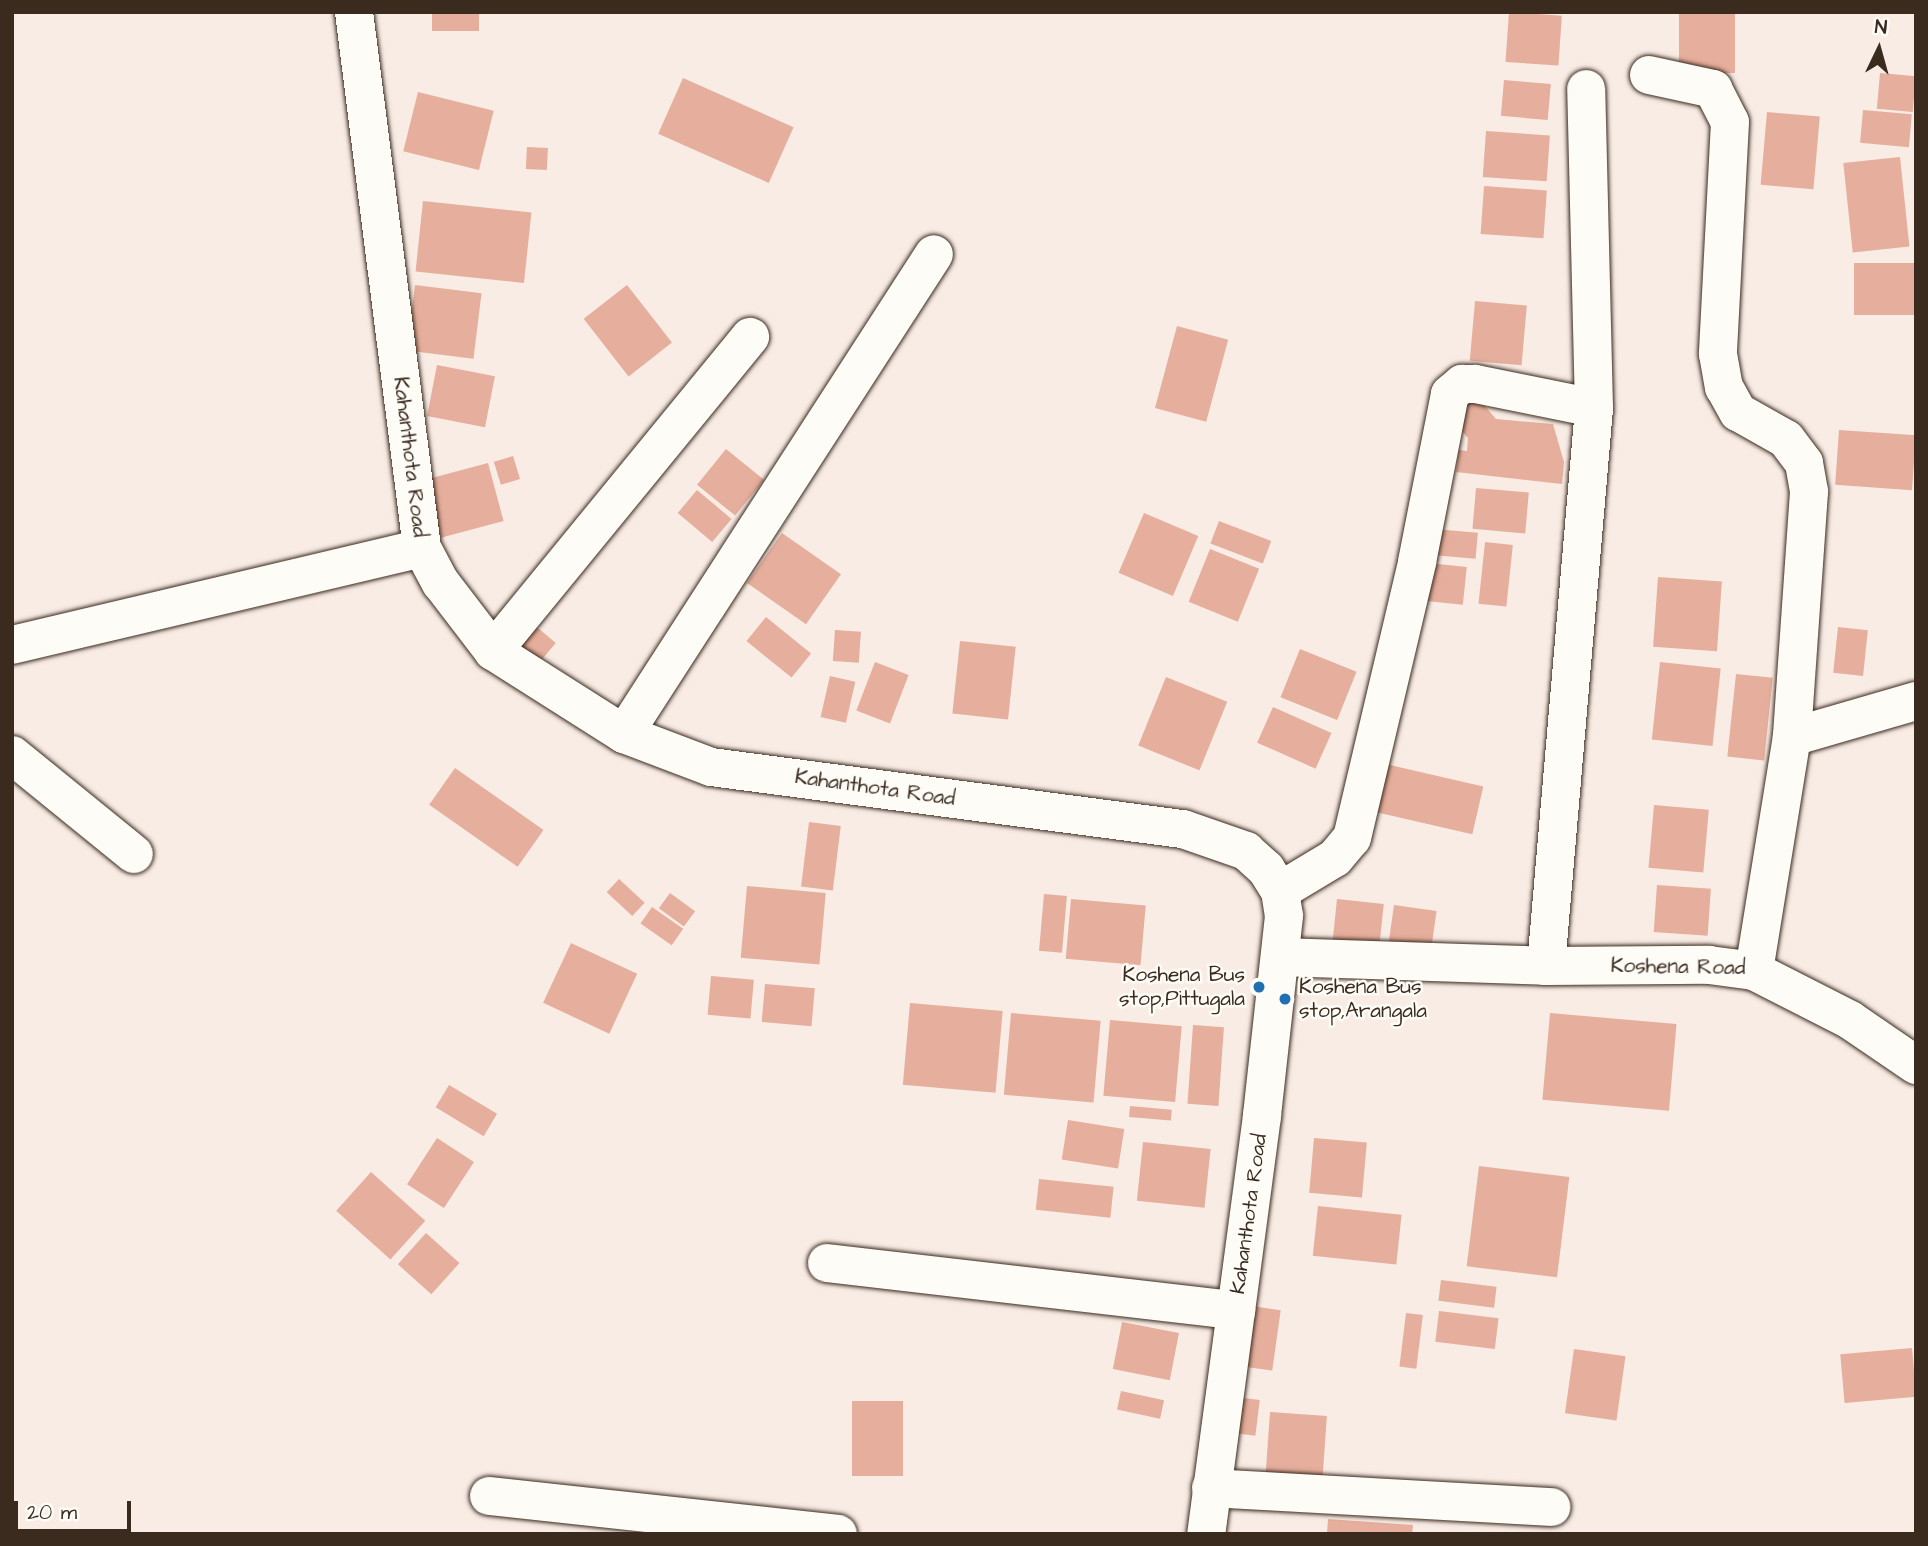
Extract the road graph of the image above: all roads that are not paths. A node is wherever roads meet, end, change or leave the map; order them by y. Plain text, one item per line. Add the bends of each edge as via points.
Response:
1 (354, 12) edge
2 (1649, 75) dead end
3 (1586, 89) dead end
4 (934, 254) dead end
5 (750, 337) dead end
6 (1594, 408) junction
7 (422, 548) junction
8 (12, 645) edge
9 (494, 651) junction
10 (1916, 701) edge
11 (624, 734) junction
12 (1791, 737) junction
13 (12, 755) edge
14 (134, 854) dead end
15 (1280, 891) junction
16 (1280, 957) junction
17 (1546, 965) junction
18 (1754, 971) junction
19 (1916, 1065) edge
20 (827, 1263) dead end
21 (1236, 1310) junction
22 (1211, 1488) junction
23 (489, 1496) dead end
24 (1551, 1507) dead end
25 (838, 1534) edge
26 (1206, 1534) edge

1 - 7 street, Kahanthota Road
2 - 12 street, Koshena Road via 1713,89 1730,122 1718,354 1724,387 1738,412 1786,439 1804,463 1809,492
3 - 6 street
4 - 11 street
5 - 9 street
6 - 15 street via 1475,384 1462,384 1450,394 1417,562 1352,838 1335,858
6 - 17 street
7 - 8 street
7 - 9 street, Kahanthota Road via 441,583
9 - 11 street, Kahanthota Road
10 - 12 street
11 - 15 street, Kahanthota Road via 711,767 1182,829 1246,850
12 - 18 street, Koshena Road
13 - 14 street
15 - 16 street, Kahanthota Road via 1284,916
16 - 17 street, Koshena Road
16 - 21 street, Kahanthota Road
17 - 18 street, Koshena Road via 1709,965
18 - 19 street via 1850,1020
20 - 21 street
21 - 22 street, Kahanthota Road
22 - 24 street
22 - 26 street, Kahanthota Road
23 - 25 street

